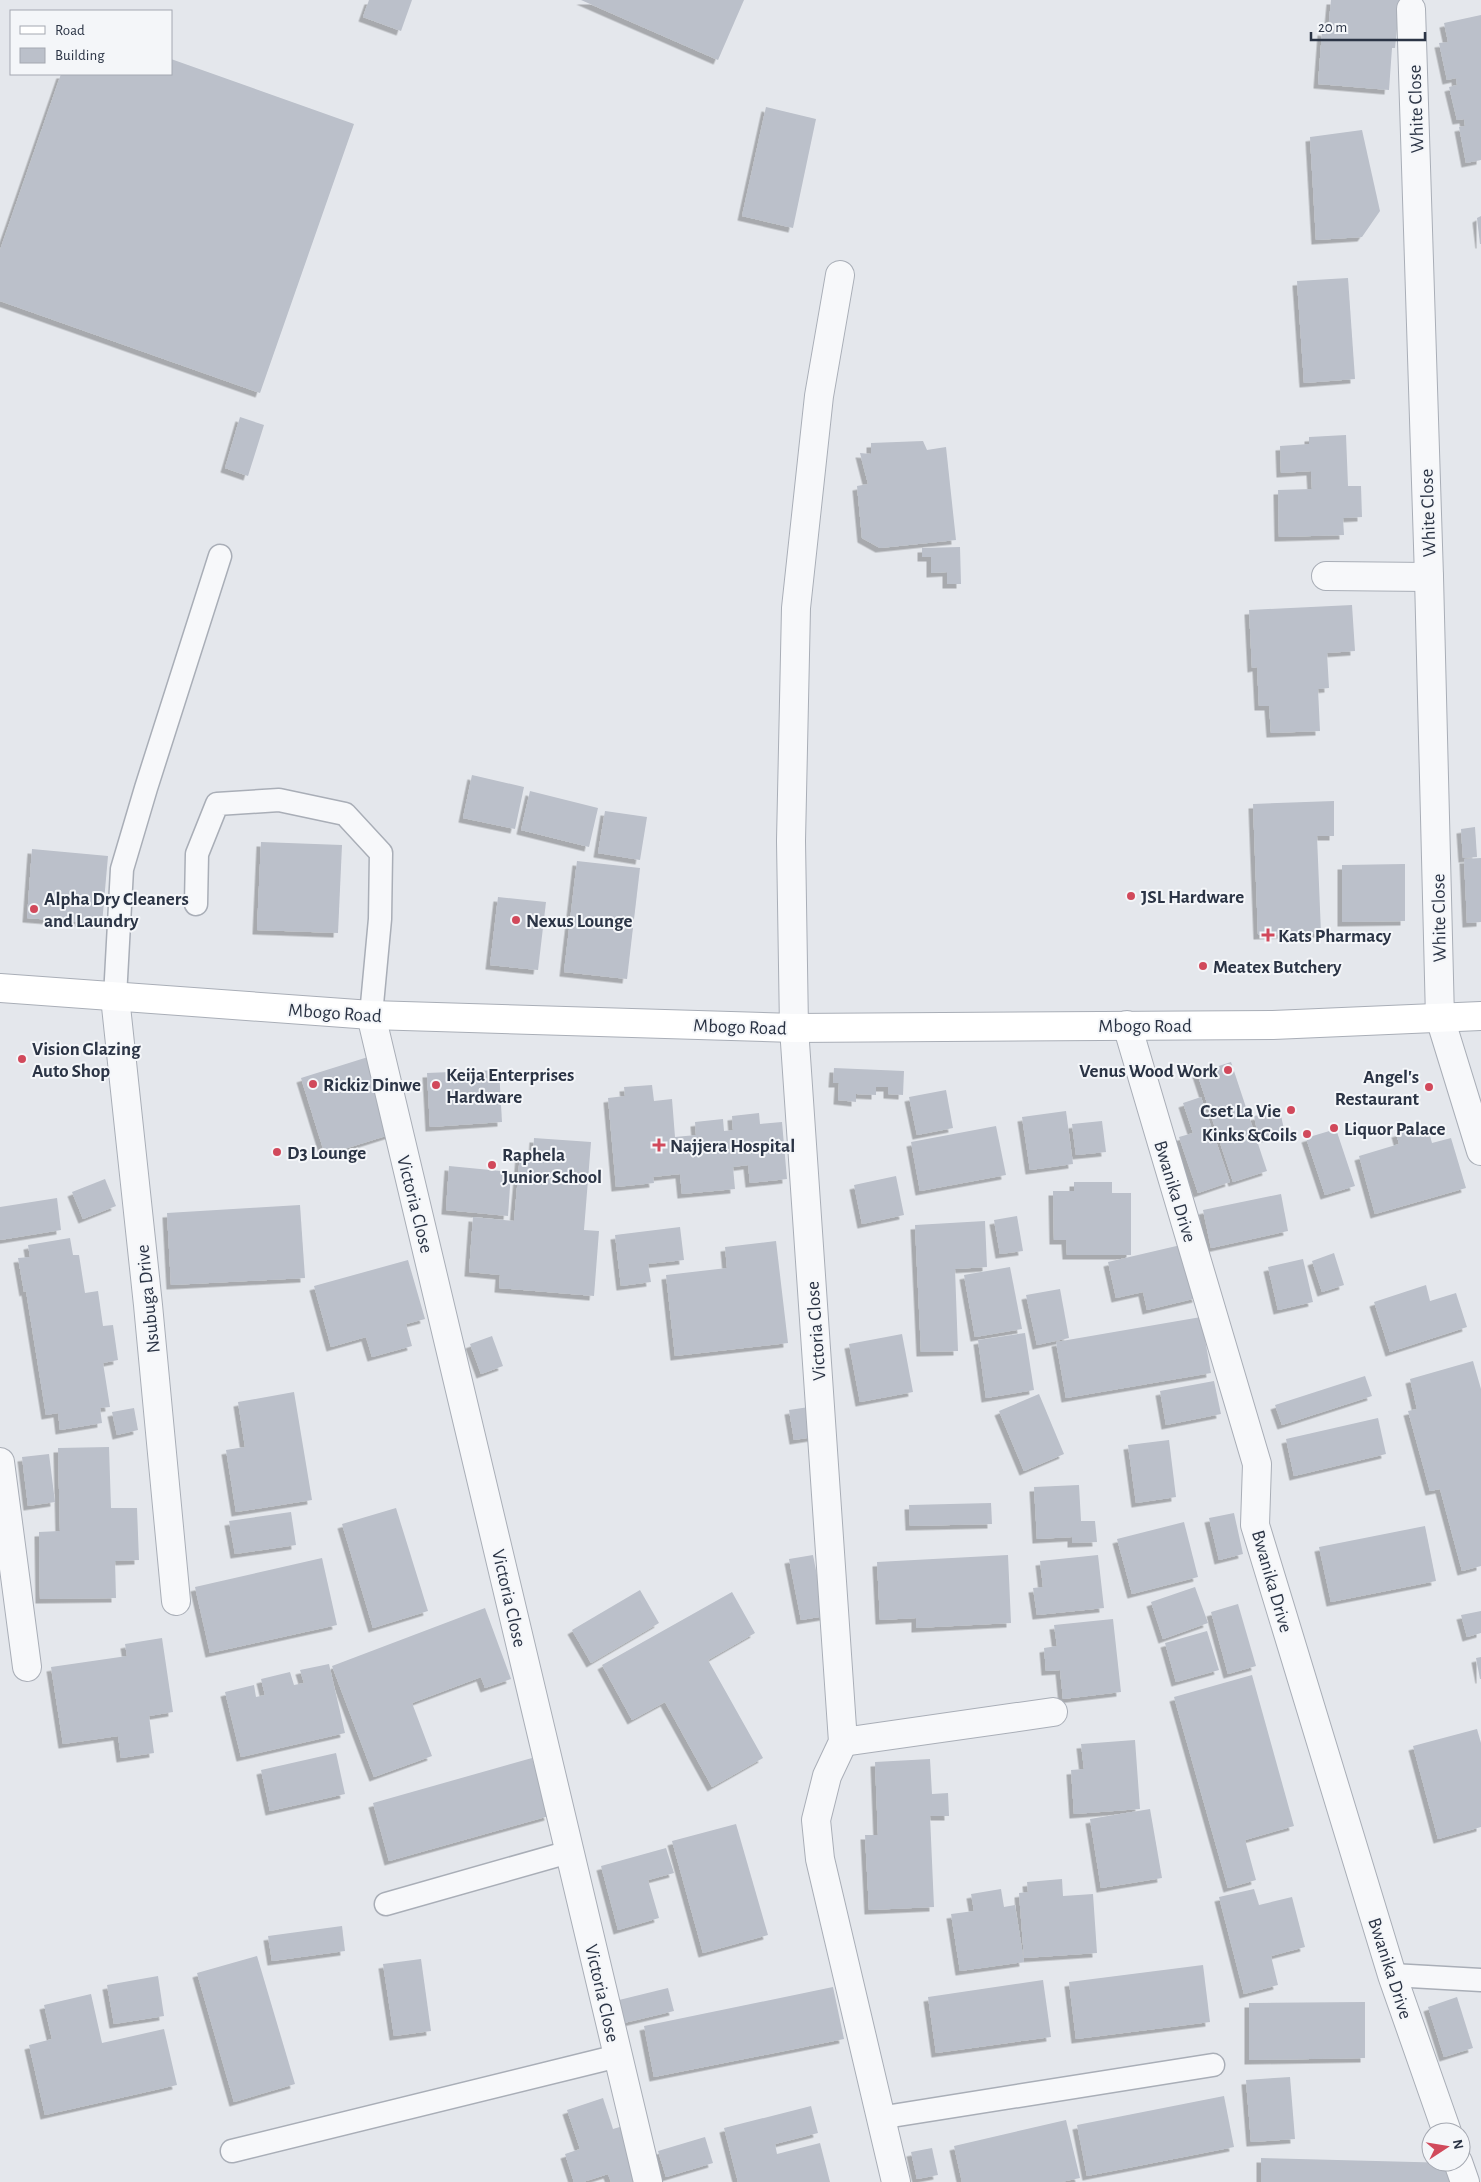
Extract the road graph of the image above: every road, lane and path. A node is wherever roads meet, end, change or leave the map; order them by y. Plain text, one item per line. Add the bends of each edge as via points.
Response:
1 (1412, 9) dead end
2 (840, 275) dead end
3 (220, 556) dead end
4 (1326, 576) dead end
5 (1429, 576) junction
6 (196, 904) dead end
7 (0, 988) edge
8 (114, 996) junction
9 (370, 1015) junction
10 (1481, 1016) edge
11 (1440, 1018) junction
12 (1127, 1025) junction
13 (794, 1028) junction
14 (1481, 1151) edge
15 (0, 1462) edge
16 (176, 1601) dead end
17 (27, 1667) dead end
18 (1053, 1712) dead end
19 (843, 1742) junction
20 (569, 1852) junction
21 (386, 1904) dead end
22 (1392, 1975) junction
23 (1481, 1980) edge
24 (618, 2056) junction
25 (1213, 2065) dead end
26 (879, 2118) junction
27 (1443, 2122) edge
28 (232, 2151) dead end
29 (892, 2171) edge
30 (648, 2182) edge

1 - 5 street, White Close
2 - 13 street, Victoria Close via 820,396 796,608 790,840
3 - 8 lane via 122,869
4 - 5 street
5 - 11 street, White Close
6 - 9 lane via 197,854 216,804 279,800 345,814 381,853 380,919
7 - 8 main road, Mbogo Road
8 - 9 main road, Mbogo Road
8 - 16 street, Nsubuga Drive
9 - 13 main road, Mbogo Road
9 - 20 street, Victoria Close
10 - 11 main road, Mbogo Road
11 - 12 main road, Mbogo Road via 1273,1025
11 - 14 street, White Close
12 - 13 main road, Mbogo Road
12 - 22 street, Bwanika Drive via 1257,1464 1255,1525
13 - 19 street, Victoria Close
15 - 17 street
18 - 19 street
19 - 26 street, Victoria Close via 827,1776 816,1820 819,1849
20 - 21 lane
20 - 24 street, Victoria Close
22 - 23 lane
22 - 27 street, Bwanika Drive
24 - 28 lane
24 - 30 street, Victoria Close
25 - 26 lane
26 - 29 street, Victoria Close

